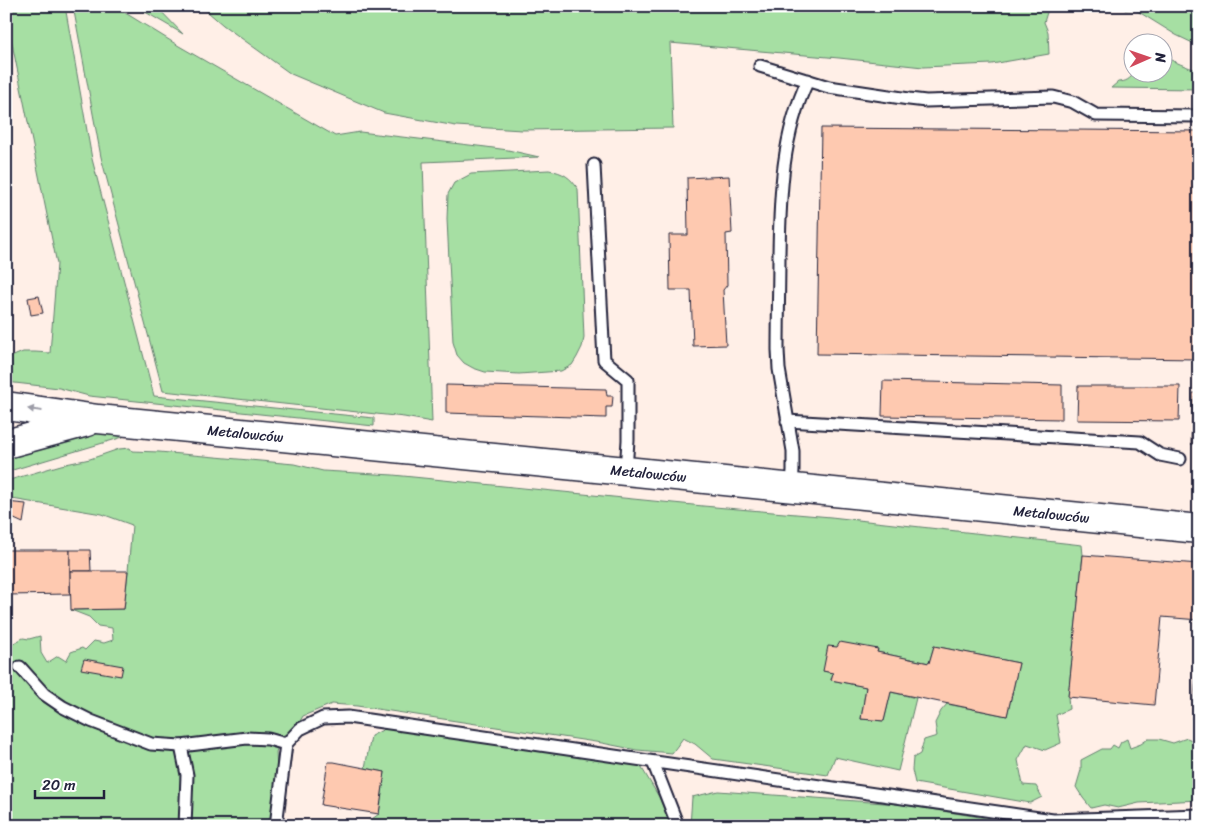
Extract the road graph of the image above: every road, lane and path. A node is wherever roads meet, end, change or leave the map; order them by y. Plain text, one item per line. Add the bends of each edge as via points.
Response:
1 (760, 66) dead end
2 (808, 80) junction
3 (1199, 116) edge
4 (594, 165) dead end
5 (6, 406) edge
6 (98, 419) junction
7 (787, 421) junction
8 (6, 444) edge
9 (1180, 459) dead end
10 (626, 470) junction
11 (792, 488) junction
12 (1199, 529) edge
13 (20, 668) dead end
14 (286, 744) junction
15 (182, 746) junction
16 (653, 762) junction
17 (1199, 815) edge
18 (1055, 823) edge
19 (184, 826) edge
20 (276, 826) edge
21 (678, 826) edge

1 - 2 lane
2 - 3 lane via 926,101 1053,97 1073,102 1096,114
2 - 7 lane via 793,118 783,166 778,350
4 - 10 lane via 604,360 628,380
6 -> 5 street, Metalowców
6 - 8 street
6 - 10 street, Metalowców
7 - 9 lane via 1140,442 1160,455
7 - 11 lane via 793,451
10 - 11 street, Metalowców
11 - 12 street, Metalowców
13 - 15 lane via 44,694 91,721 151,744
14 - 15 lane via 247,738
14 - 16 lane via 300,729 323,718 348,717
14 - 20 lane
15 - 19 lane via 187,775
16 - 18 lane
16 - 21 lane
17 - 18 lane

